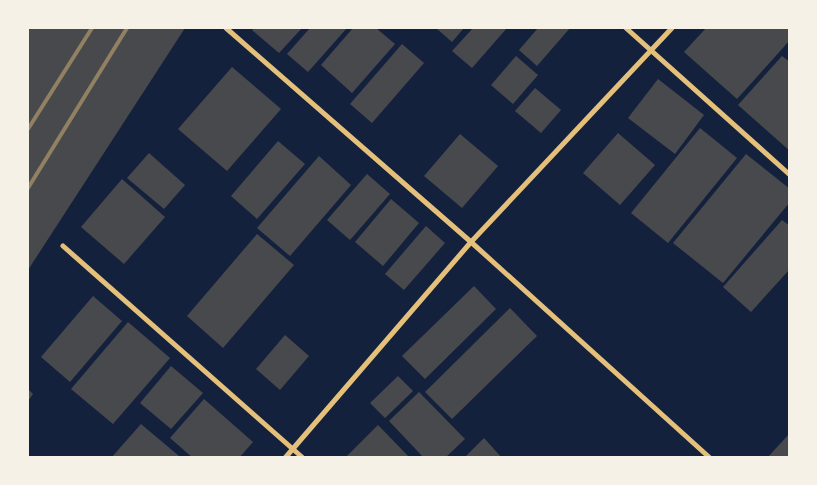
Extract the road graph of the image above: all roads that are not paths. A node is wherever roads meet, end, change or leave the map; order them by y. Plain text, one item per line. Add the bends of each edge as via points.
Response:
1 (226, 28) edge
2 (626, 28) edge
3 (672, 28) edge
4 (651, 50) junction
5 (790, 175) edge
6 (471, 242) junction
7 (63, 246) dead end
8 (293, 448) junction
9 (285, 458) edge
10 (304, 458) edge
11 (710, 458) edge

1 - 6 street
2 - 4 street
3 - 4 street
4 - 5 street
4 - 6 street
6 - 8 street
6 - 11 street
7 - 8 street
8 - 9 street
8 - 10 street

